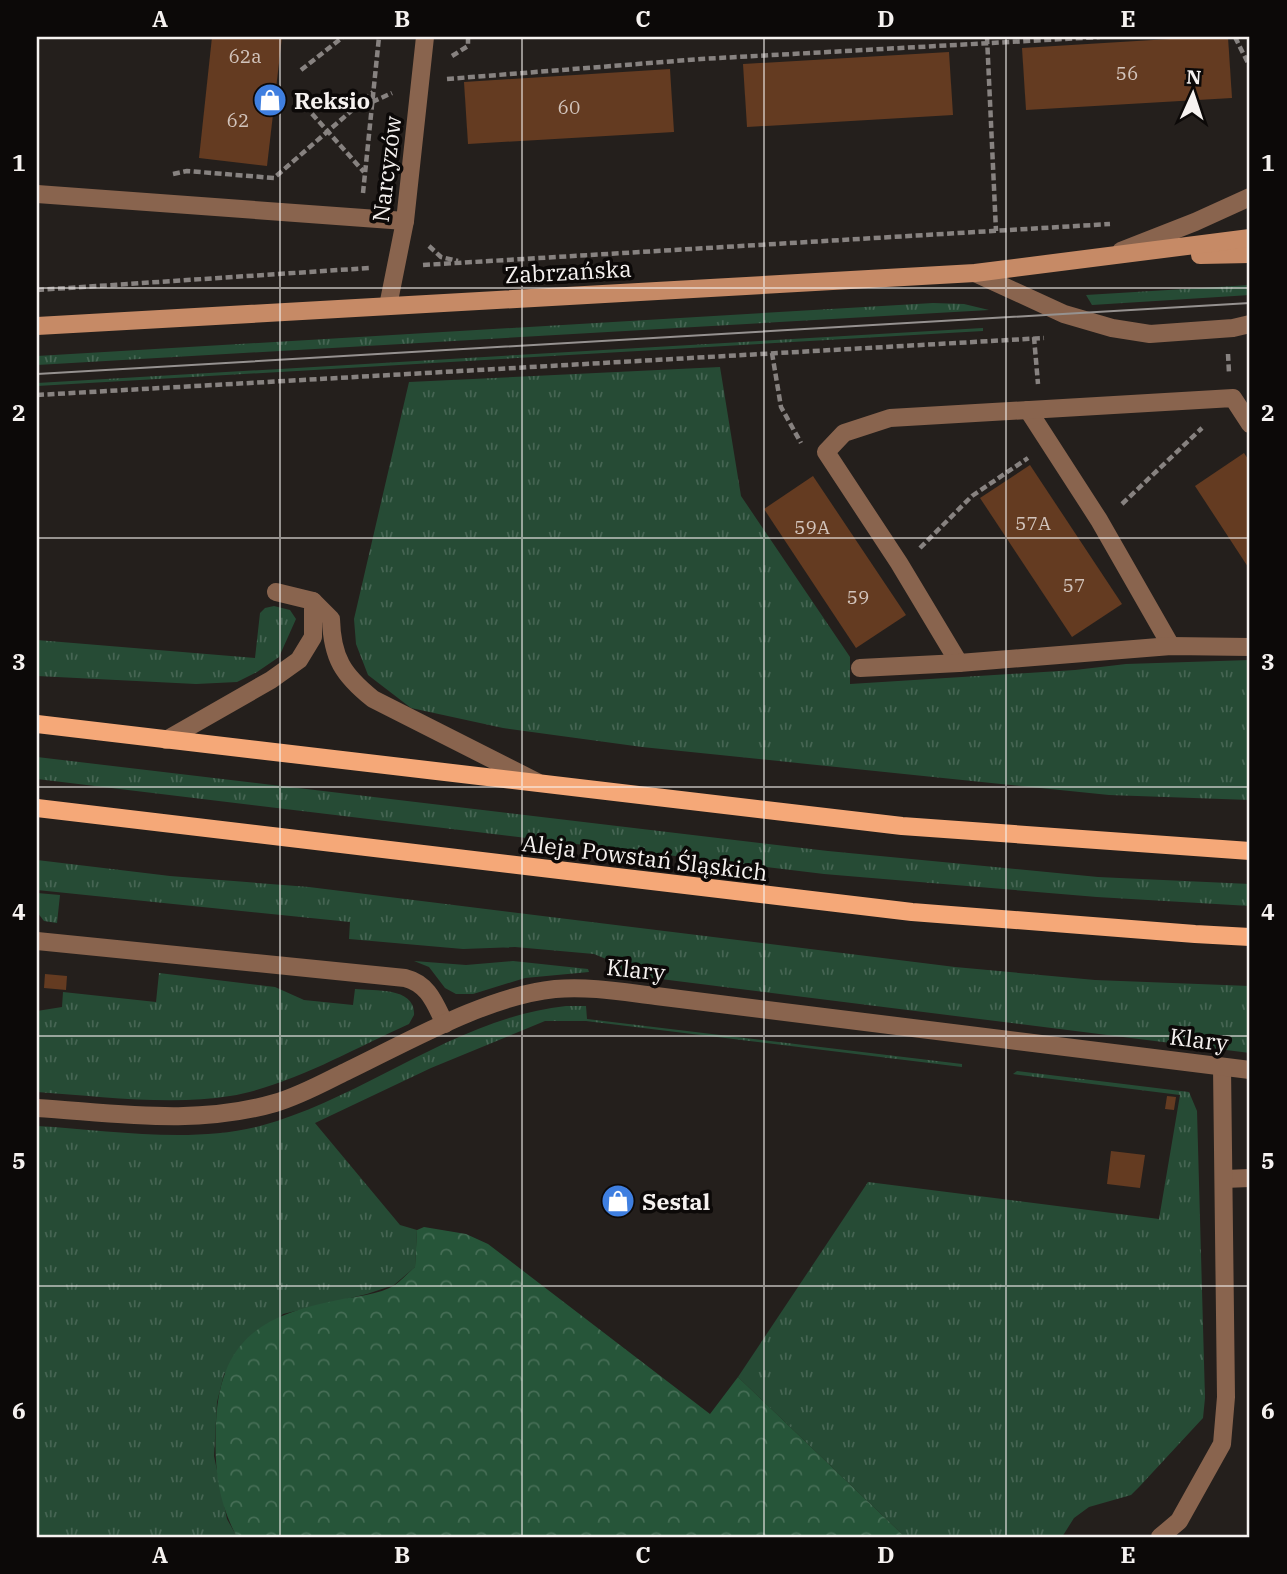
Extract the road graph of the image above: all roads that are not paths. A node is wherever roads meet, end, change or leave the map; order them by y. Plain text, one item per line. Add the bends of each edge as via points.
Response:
1 (425, 37) edge
2 (37, 194) edge
3 (1250, 197) edge
4 (405, 221) junction
5 (1250, 239) edge
6 (1250, 254) edge
7 (1102, 258) junction
8 (975, 273) junction
9 (387, 306) junction
10 (1250, 324) edge
11 (37, 326) edge
12 (1028, 410) junction
13 (1250, 424) edge
14 (276, 592) dead end
15 (320, 613) junction
16 (1171, 646) junction
17 (1250, 647) edge
18 (959, 663) junction
19 (860, 667) dead end
20 (37, 724) edge
21 (166, 740) junction
22 (540, 783) junction
23 (37, 808) edge
24 (1250, 851) edge
25 (1250, 937) edge
26 (37, 941) edge
27 (445, 1024) junction
28 (1222, 1067) junction
29 (1250, 1070) edge
30 (37, 1108) edge
31 (1250, 1178) edge
32 (1224, 1179) junction
33 (1160, 1537) edge

1 - 4 street, Narcyzów
2 - 4 street
3 - 7 street
4 - 9 street, Narcyzów
5 - 7 street, Zabrzańska
6 - 7 street, Zabrzańska
7 - 8 street, Zabrzańska
8 - 9 street, Zabrzańska
8 - 10 street via 1064,314 1112,328 1150,334
9 - 11 street, Zabrzańska
12 - 13 street via 1233,398
12 - 16 street via 1099,520
12 - 18 street via 890,418 844,433 826,452
14 - 15 street
15 - 21 street via 299,660
15 - 22 street via 338,661 352,682 373,699
16 - 17 street
16 - 18 street
18 - 19 street
20 - 21 main road
21 - 22 main road
22 - 24 main road via 902,826
23 - 25 main road, Aleja Powstań Śląskich via 912,912
26 - 27 street via 405,978 424,987
27 - 28 street, Klary via 538,992 598,989
27 - 30 street, Klary via 311,1089 242,1112 174,1117
28 - 29 street, Klary
28 - 32 street
31 - 32 street
32 - 33 street via 1226,1397 1222,1444 1179,1521

